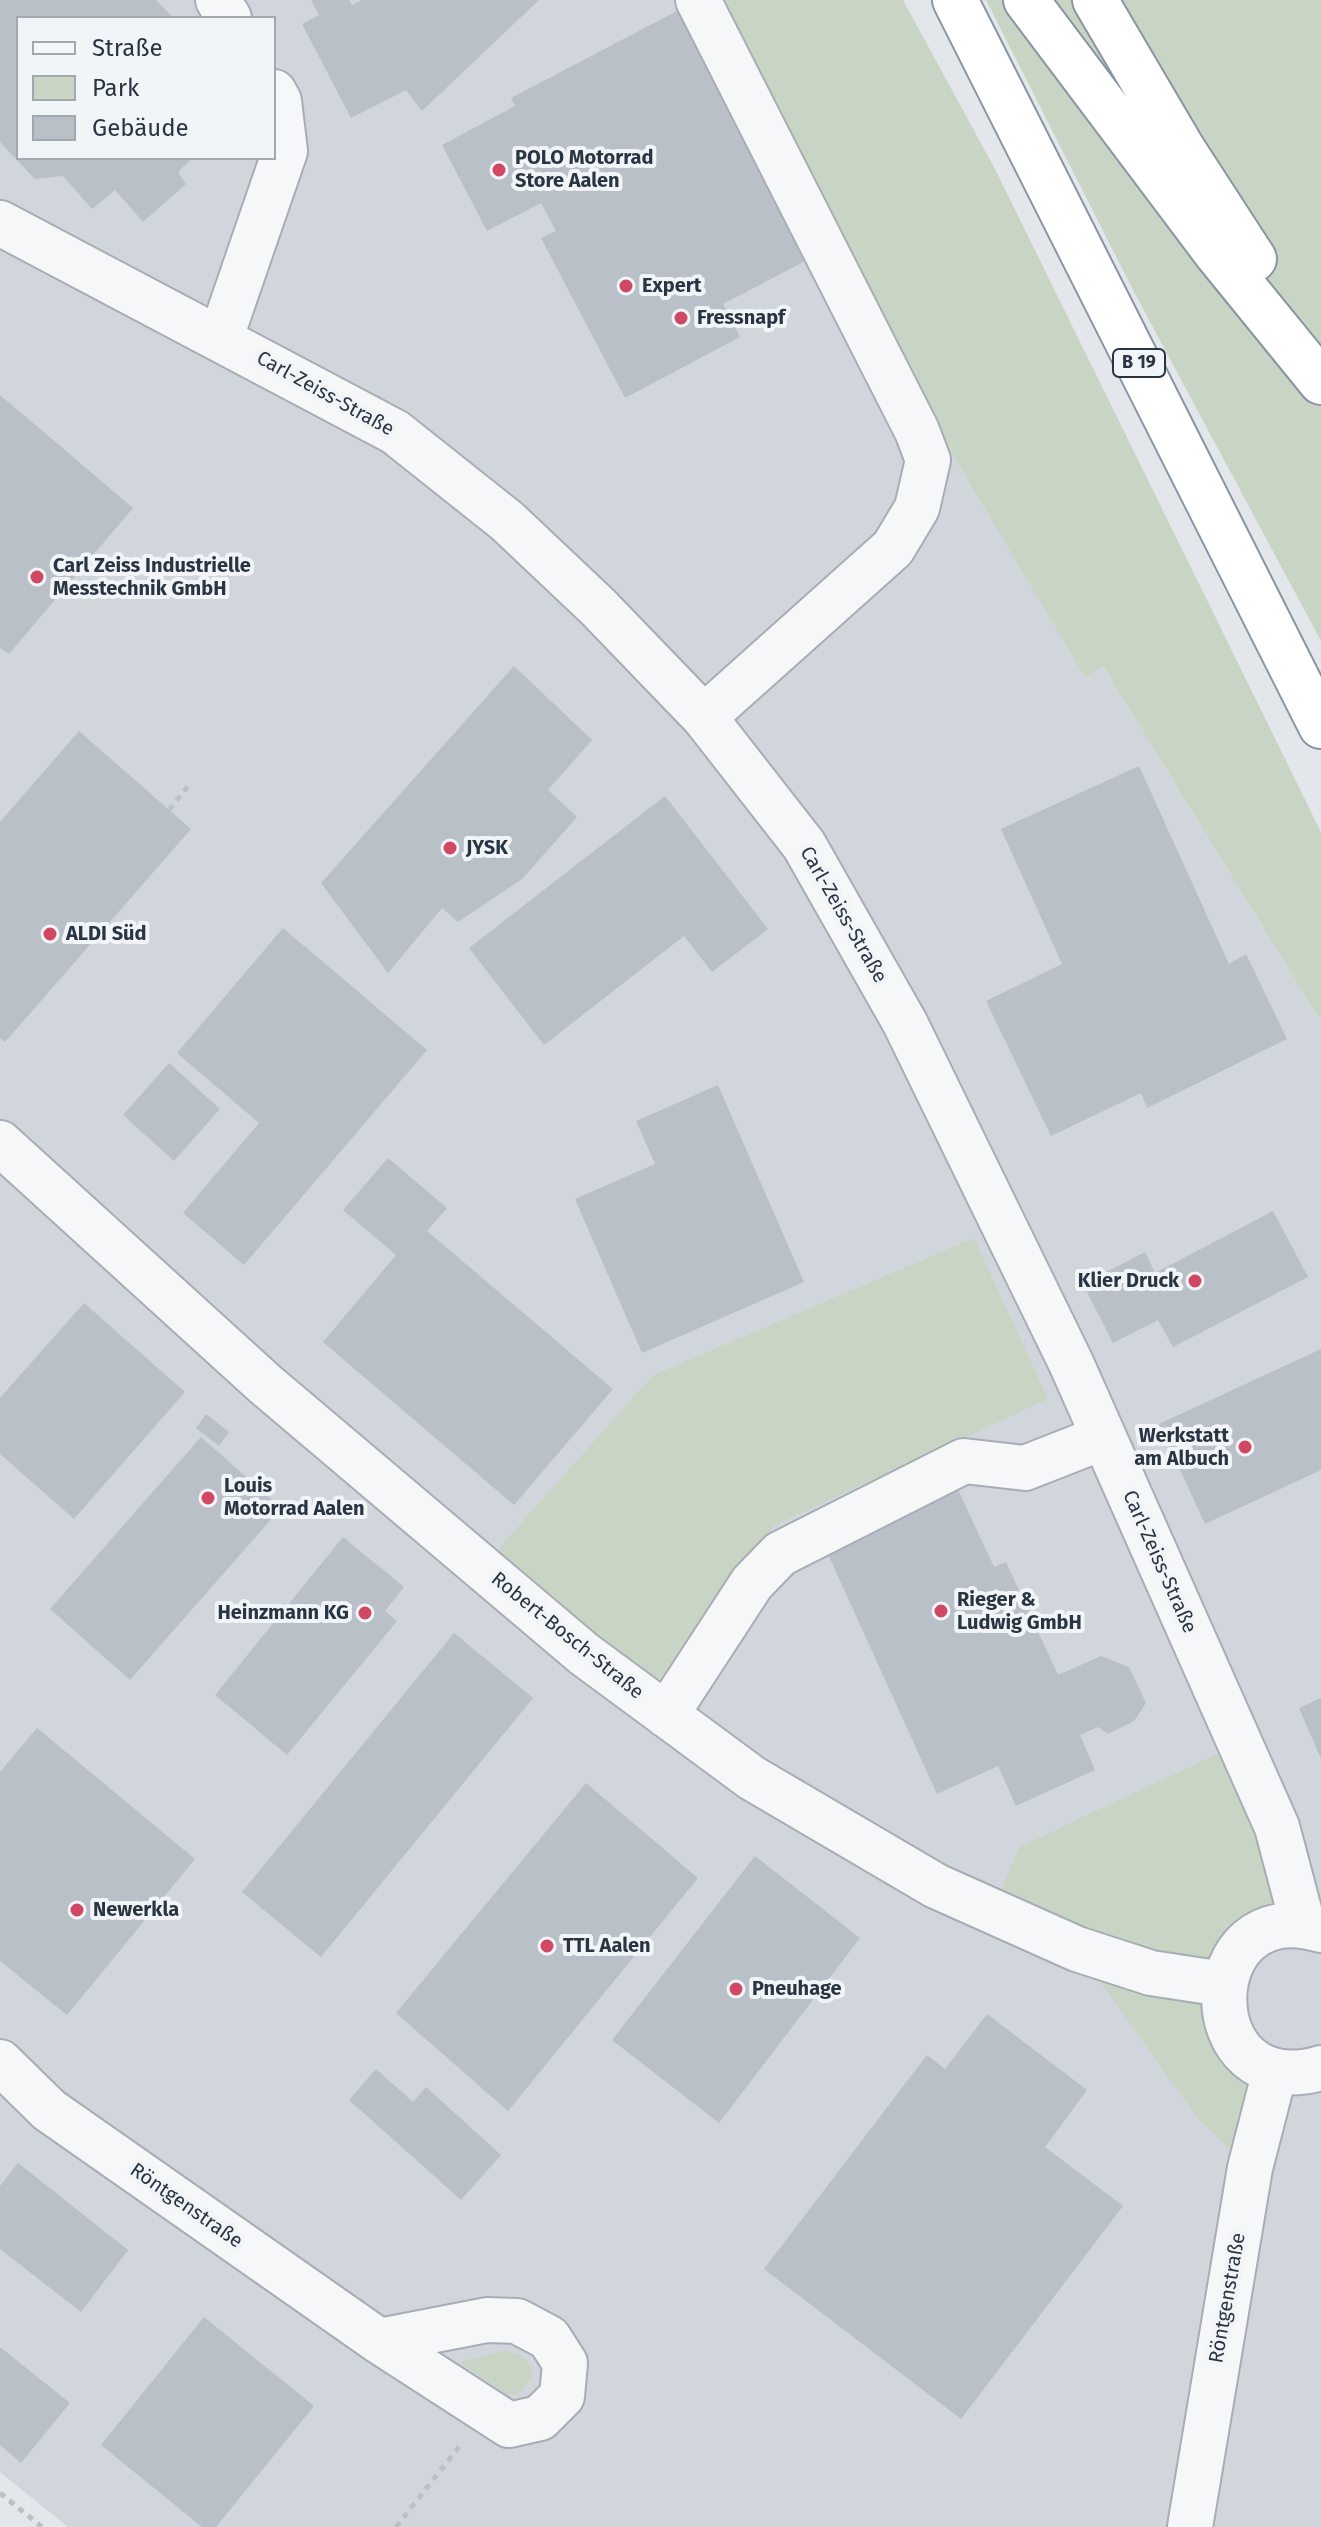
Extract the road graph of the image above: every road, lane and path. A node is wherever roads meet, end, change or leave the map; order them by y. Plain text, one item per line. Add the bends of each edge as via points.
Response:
1 (698, 0) edge
2 (955, 0) edge
3 (1026, 0) edge
4 (1095, 0) edge
5 (276, 96) edge
6 (0, 223) edge
7 (221, 337) junction
8 (1321, 362) edge
9 (1321, 382) edge
10 (704, 717) junction
11 (1321, 726) edge
12 (188, 786) dead end
13 (169, 810) dead end
14 (0, 1143) edge
15 (1104, 1437) junction
16 (666, 1715) junction
17 (1312, 1927) edge
18 (1223, 1984) junction
19 (0, 2062) edge
20 (1321, 2068) edge
21 (1275, 2071) junction
22 (379, 2341) junction
23 (488, 2411) junction
24 (0, 2493) edge
25 (42, 2527) edge
26 (396, 2527) edge
27 (1190, 2527) edge

1 - 10 street via 928,460 917,508 893,548
2 - 11 highway, B 19
3 - 9 highway via 1217,254
4 - 8 highway via 1182,148
5 - 7 street via 285,151
6 - 7 street, Carl-Zeiss-Straße
7 - 10 street, Carl-Zeiss-Straße via 407,441 507,521
10 - 15 street, Carl-Zeiss-Straße via 804,845 905,1023
12 - 13 path
14 - 16 street, Robert-Bosch-Straße via 265,1384 584,1654
15 - 16 street via 1025,1468 964,1461 780,1554 752,1583
15 - 17 street, Carl-Zeiss-Straße via 1277,1827
16 - 18 street, Robert-Bosch-Straße via 752,1778 936,1886 1077,1949 1151,1973
17 - 18 street via 1276,1927 1252,1938 1233,1958
18 - 21 street via 1222,2008 1230,2035 1247,2056
19 - 22 street, Röntgenstraße via 49,2110
20 - 21 street via 1302,2074
21 - 27 street, Röntgenstraße via 1250,2168
22 - 23 street, Röntgenstraße
22 - 23 street, Röntgenstraße via 487,2320 517,2321 549,2338 565,2363 562,2396 540,2418 509,2425
23 - 26 path
24 - 25 path

